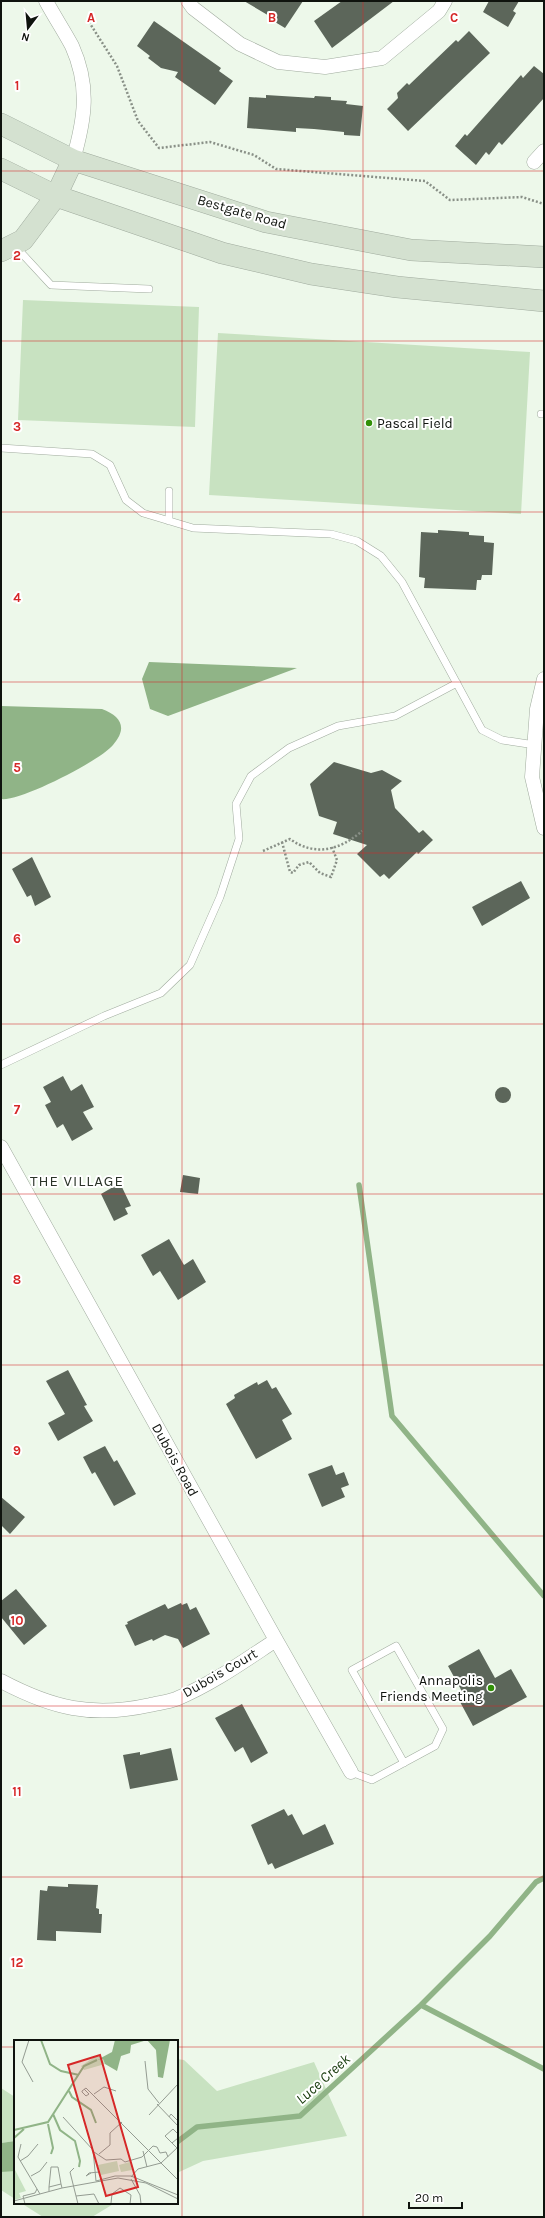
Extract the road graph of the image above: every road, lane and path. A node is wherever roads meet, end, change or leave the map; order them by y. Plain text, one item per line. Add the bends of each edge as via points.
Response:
1 (46, 1) edge
2 (188, 1) edge
3 (445, 1) edge
4 (89, 22) dead end
5 (1, 124) edge
6 (544, 151) edge
7 (73, 160) junction
8 (534, 162) dead end
9 (1, 169) edge
10 (56, 196) junction
11 (544, 204) edge
12 (7, 248) edge
13 (544, 257) edge
14 (149, 289) dead end
15 (544, 301) edge
16 (1, 448) edge
17 (169, 490) dead end
18 (169, 521) junction
19 (544, 679) edge
20 (457, 683) junction
21 (535, 745) junction
22 (544, 828) edge
23 (362, 831) dead end
24 (282, 842) junction
25 (332, 847) junction
26 (264, 851) dead end
27 (1, 1065) edge
28 (1, 1147) edge
29 (276, 1640) junction
30 (1, 1681) edge
31 (404, 1763) junction
32 (352, 1772) joint

1 - 7 street via 71,46 80,69 84,113
2 - 3 street via 193,8 240,44 278,62 325,67 382,58 439,11
4 - 11 path via 117,66 138,121 159,148 210,142 254,155 276,169 425,181 450,200 522,197
5 - 7 main road, Bestgate Road
6 - 8 street
7 - 10 main road
7 - 13 main road, Bestgate Road via 266,222 411,250
9 - 10 main road
10 - 12 main road via 23,240
10 - 15 main road via 222,253 311,274 397,286
12 - 14 lane via 51,285
16 - 18 lane via 92,454 110,465 126,500 143,512
17 - 18 lane
18 - 20 lane via 193,528 331,534 357,541 381,556 402,582
19 - 21 street via 537,709
20 - 21 lane via 482,730 502,740
20 - 27 lane via 395,716 338,726 303,741 251,776 236,804 239,839 220,897 190,965 161,993 104,1016
21 - 22 street via 532,777
23 - 25 path via 350,841
24 - 25 path via 290,839 302,847 314,850
24 - 25 path via 290,872 293,873 299,865 309,862 320,873 331,877 337,860
24 - 26 path
28 - 29 street, Dubois Road
29 - 30 street, Dubois Court via 224,1674 175,1699 131,1709 82,1711 30,1696
29 - 32 street, Dubois Road
31 - 31 lane via 436,1746 443,1729 396,1646 352,1670
31 - 32 lane via 372,1780

